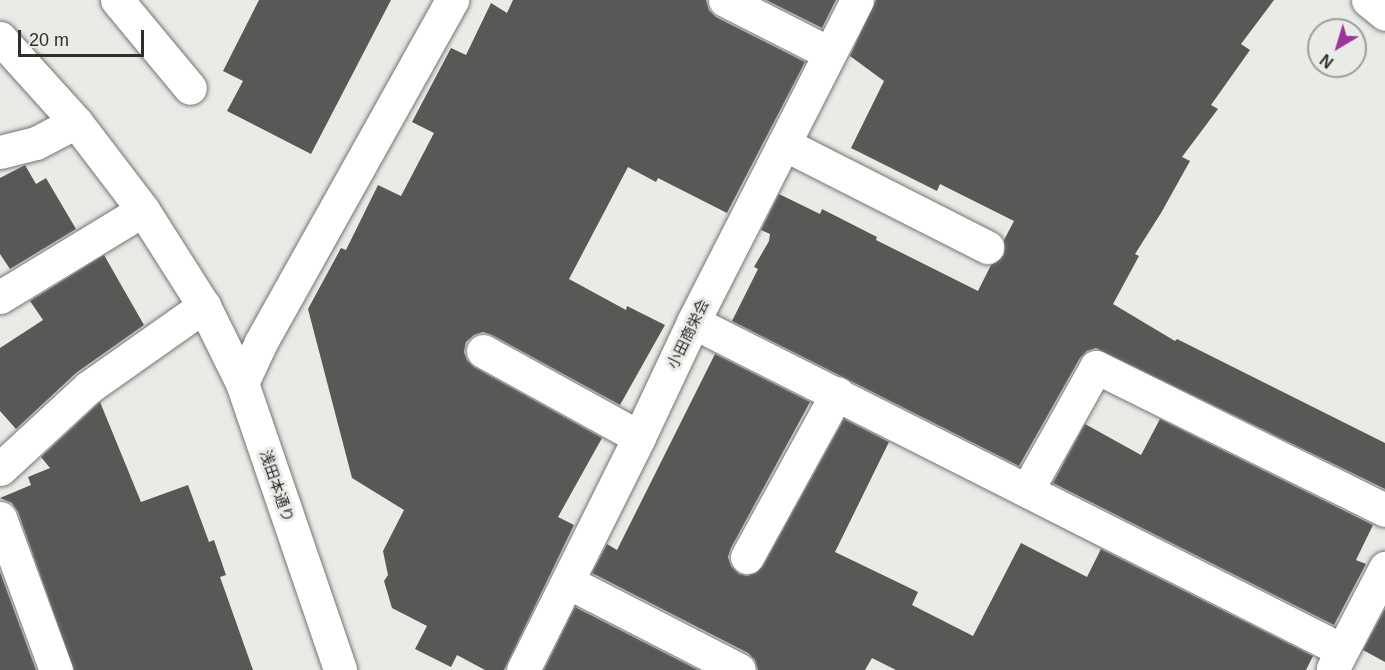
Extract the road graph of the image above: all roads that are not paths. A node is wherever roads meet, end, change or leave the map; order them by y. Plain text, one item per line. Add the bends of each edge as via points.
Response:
1 (117, 0) edge
2 (452, 0) edge
3 (725, 0) edge
4 (857, 0) edge
5 (1368, 0) edge
6 (1385, 14) edge
7 (0, 38) edge
8 (829, 53) junction
9 (190, 88) dead end
10 (76, 122) junction
11 (784, 144) junction
12 (0, 152) edge
13 (143, 210) junction
14 (987, 247) dead end
15 (0, 297) edge
16 (204, 306) junction
17 (693, 322) junction
18 (483, 351) dead end
19 (242, 383) junction
20 (837, 393) junction
21 (639, 437) junction
22 (0, 469) edge
23 (1027, 490) junction
24 (1385, 510) edge
25 (0, 518) edge
26 (747, 557) dead end
27 (1385, 568) edge
28 (568, 582) junction
29 (1337, 660) edge
30 (56, 670) edge
31 (340, 670) edge
32 (523, 670) edge
33 (739, 670) edge

1 - 9 street
2 - 19 street via 261,342
3 - 8 street
4 - 8 street, 小田商栄会
5 - 6 street
7 - 10 street, 浅田本通り
8 - 11 street, 小田商栄会
10 - 12 street via 36,143
10 - 13 street, 浅田本通り
11 - 14 street
11 - 17 street, 小田商栄会
13 - 15 street
13 - 16 street, 浅田本通り
16 - 19 street, 浅田本通り
16 - 22 street via 89,387
17 - 20 street
17 - 21 street, 小田商栄会
18 - 21 street
19 - 31 street, 浅田本通り
20 - 23 street
20 - 26 street
21 - 28 street, 小田商栄会
23 - 24 street via 1096,367
23 - 29 street
25 - 30 street
27 - 29 street
28 - 32 street, 小田商栄会
28 - 33 street

